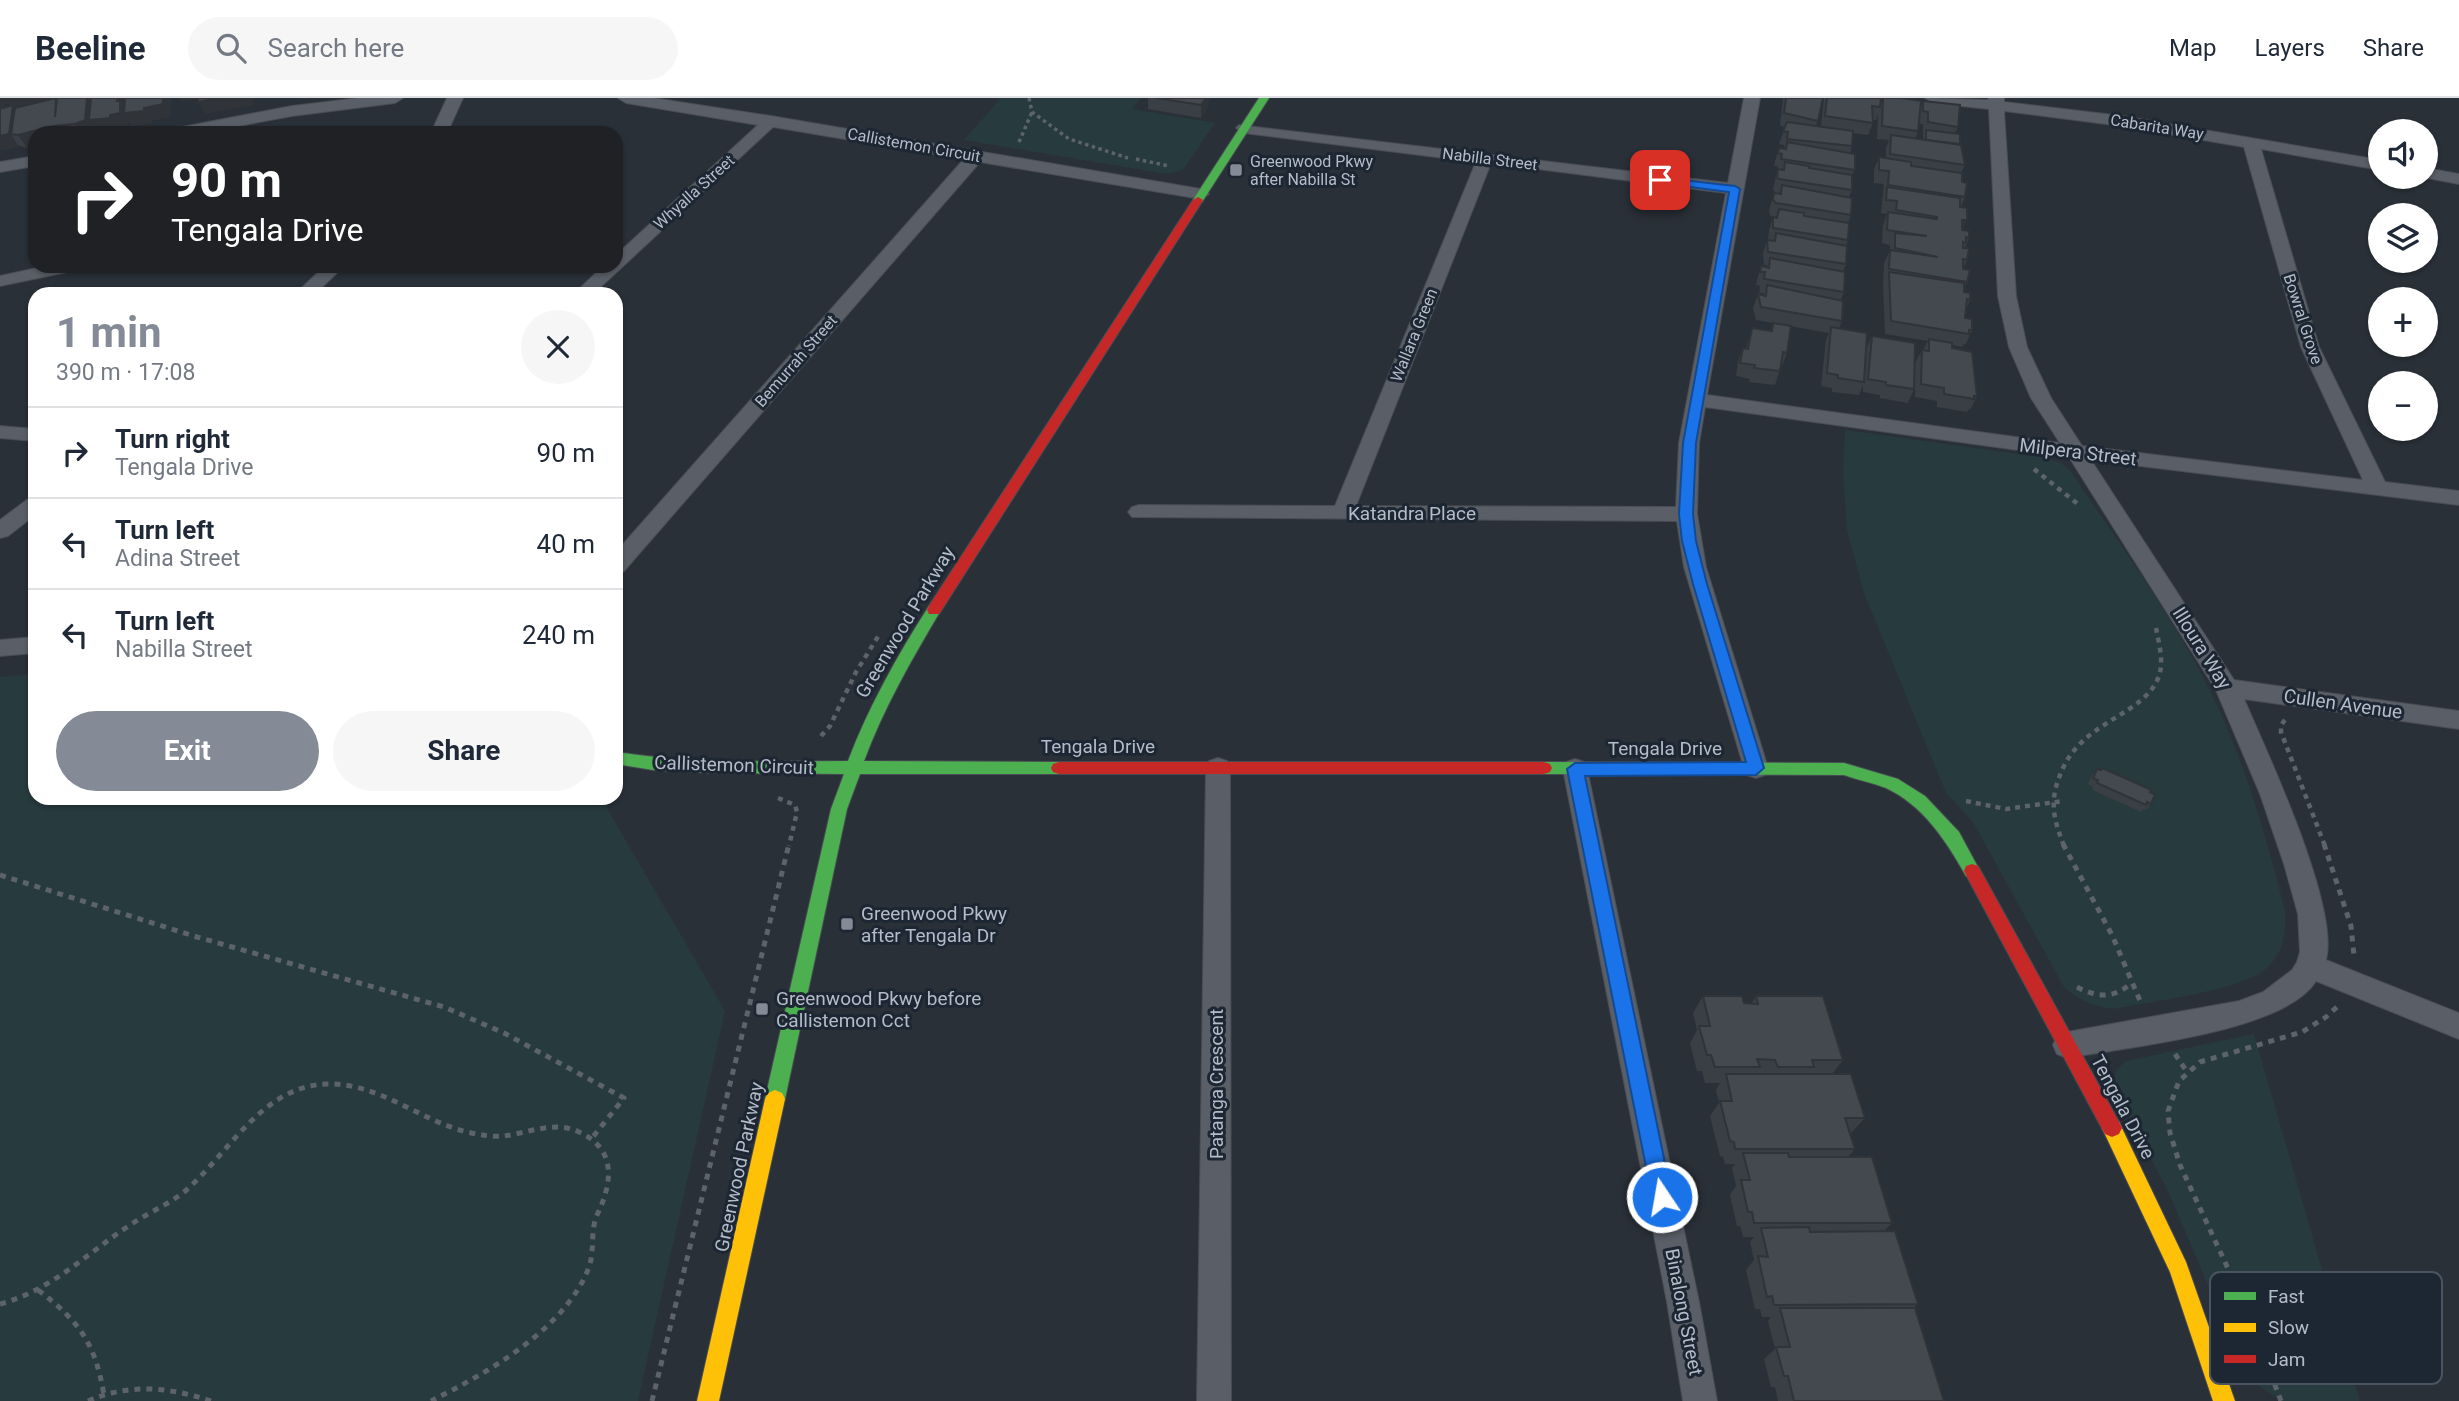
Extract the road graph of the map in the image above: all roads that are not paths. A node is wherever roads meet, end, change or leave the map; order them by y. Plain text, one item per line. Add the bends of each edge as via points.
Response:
1 (395, 98) edge
2 (455, 98) edge
3 (626, 98) edge
4 (1264, 98) edge
5 (1752, 98) edge
6 (1933, 98) edge
7 (1996, 102) edge
8 (292, 104) edge
9 (771, 121) junction
10 (205, 126) edge
11 (442, 126) edge
12 (1244, 128) junction
13 (2251, 142) junction
14 (975, 156) junction
15 (1485, 158) junction
16 (28, 162) edge
17 (2368, 163) edge
18 (0, 167) edge
19 (2438, 175) edge
20 (2459, 179) edge
21 (1735, 189) junction
22 (1201, 194) junction
23 (623, 258) edge
24 (38, 273) edge
25 (327, 273) edge
26 (606, 273) edge
27 (0, 281) edge
28 (312, 287) edge
29 (591, 287) edge
30 (1698, 400) junction
31 (0, 432) edge
32 (28, 434) edge
33 (2076, 452) junction
34 (2377, 488) junction
35 (2459, 498) edge
36 (28, 509) edge
37 (1139, 512) dead end
38 (1343, 512) junction
39 (1686, 514) junction
40 (0, 531) edge
41 (623, 558) edge
42 (28, 646) edge
43 (0, 648) edge
44 (2227, 688) junction
45 (2459, 720) edge
46 (623, 759) edge
47 (852, 768) junction
48 (1218, 768) junction
49 (1756, 768) junction
50 (1575, 769) junction
51 (2310, 966) junction
52 (2459, 1026) edge
53 (2067, 1045) junction
54 (2210, 1357) edge
55 (2219, 1384) edge
56 (708, 1401) edge
57 (1214, 1401) edge
58 (1700, 1401) edge
59 (2224, 1401) edge

1 - 8 street
2 - 11 street
3 - 9 street, Callistemon Circuit
4 - 12 street, Greenwood Parkway
5 - 21 street
6 - 7 street, Cabarita Way
7 - 13 street, Cabarita Way
7 - 33 street, Illoura Way via 2012,327 2034,385
8 - 10 street
9 - 14 street, Callistemon Circuit
9 - 23 street, Whyalla Street
12 - 15 street, Nabilla Street
12 - 22 street, Greenwood Parkway
13 - 17 street, Cabarita Way
13 - 34 street, Bowral Grove via 2310,347
14 - 22 street, Callistemon Circuit
14 - 41 street, Bemurrah Street
15 - 21 street, Nabilla Street
15 - 38 street, Wallara Green
16 - 18 street
19 - 20 street
21 - 30 street
22 - 47 street, Greenwood Parkway via 907,652
24 - 27 street
25 - 28 street
26 - 29 street, Whyalla Street
30 - 33 street, Milpera Street
30 - 39 street via 1689,443
31 - 32 street
33 - 34 street, Milpera Street
33 - 44 street, Illoura Way
34 - 35 street, Milpera Street
36 - 40 street
37 - 38 street, Katandra Place
38 - 39 street, Katandra Place
39 - 49 street via 1699,578
42 - 43 street
44 - 45 street, Cullen Avenue
44 - 51 street, Illoura Way via 2273,794 2297,864 2311,914 2314,952
46 - 47 street, Callistemon Circuit via 713,767
47 - 48 street, Tengala Drive
47 - 56 street, Greenwood Parkway via 839,809
48 - 50 street, Tengala Drive
48 - 57 street, Patanga Crescent
49 - 50 street, Tengala Drive
49 - 53 street, Tengala Drive via 1844,769 1870,774 1920,799 1953,836
50 - 58 street, Binalong Street
51 - 52 street
51 - 53 street via 2302,979 2273,1001 2239,1014
53 - 54 street, Tengala Drive via 2144,1192
55 - 59 street, Tengala Drive

